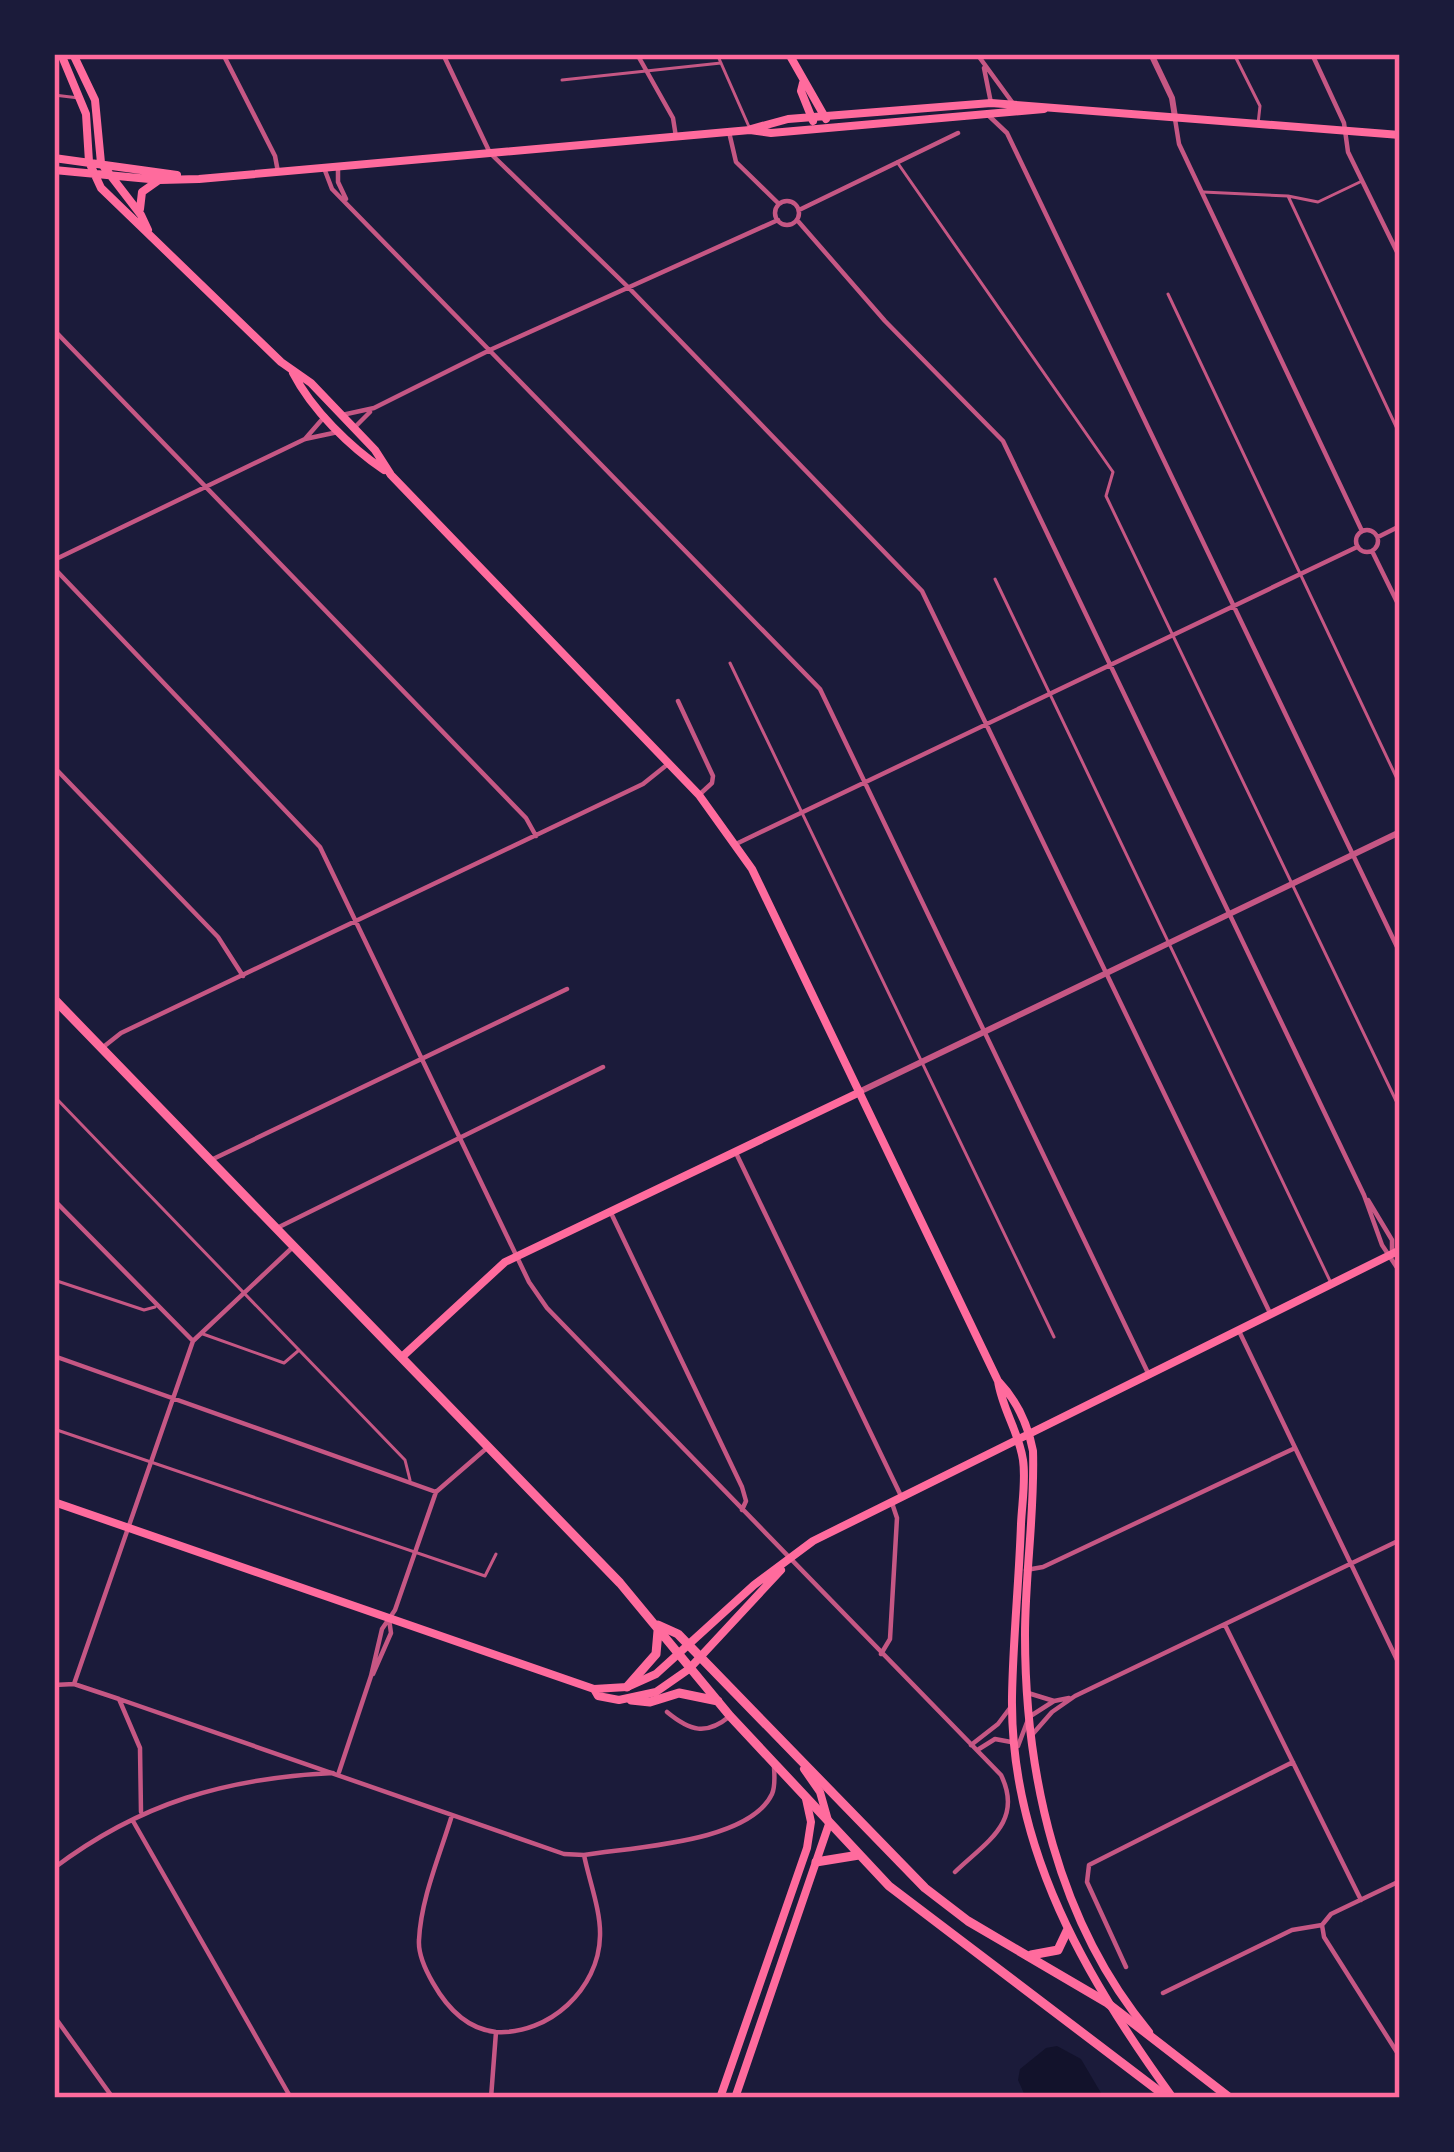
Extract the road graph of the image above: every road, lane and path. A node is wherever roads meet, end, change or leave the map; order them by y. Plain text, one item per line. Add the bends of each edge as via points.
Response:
1 (61, 54) edge
2 (73, 54) edge
3 (223, 54) edge
4 (452, 54) edge
5 (637, 54) edge
6 (717, 54) edge
7 (789, 54) edge
8 (977, 54) edge
9 (1151, 54) edge
10 (1234, 54) edge
11 (1312, 54) edge
12 (444, 56) edge
13 (721, 63) junction
14 (984, 68) junction
15 (646, 73) junction
16 (562, 80) dead end
17 (803, 83) junction
18 (54, 95) edge
19 (81, 99) junction
20 (991, 103) junction
21 (1014, 103) junction
22 (1044, 109) junction
23 (1007, 114) junction
24 (988, 115) junction
25 (826, 116) junction
26 (812, 117) junction
27 (1175, 119) junction
28 (1258, 125) junction
29 (826, 128) junction
30 (814, 129) junction
31 (750, 130) junction
32 (1343, 131) junction
33 (730, 132) junction
34 (958, 133) dead end
35 (1007, 133) junction
36 (1400, 135) edge
37 (676, 136) junction
38 (490, 153) junction
39 (54, 158) edge
40 (896, 161) junction
41 (89, 162) junction
42 (101, 163) junction
43 (338, 166) junction
44 (324, 168) junction
45 (54, 170) edge
46 (278, 172) junction
47 (93, 174) junction
48 (108, 176) junction
49 (188, 178) junction
50 (160, 180) junction
51 (1363, 181) junction
52 (1202, 192) junction
53 (1288, 196) junction
54 (346, 199) junction
55 (779, 204) junction
56 (799, 210) junction
57 (141, 215) junction
58 (778, 220) junction
59 (796, 220) junction
60 (148, 232) junction
61 (1400, 235) edge
62 (1391, 239) junction
63 (1400, 258) edge
64 (629, 288) junction
65 (1168, 294) dead end
66 (54, 330) edge
67 (492, 349) junction
68 (292, 372) junction
69 (374, 407) junction
70 (342, 415) junction
71 (326, 416) junction
72 (354, 428) junction
73 (340, 432) junction
74 (1400, 434) edge
75 (305, 439) junction
76 (391, 475) junction
77 (206, 487) junction
78 (1400, 526) edge
79 (1362, 531) junction
80 (1378, 537) junction
81 (1357, 547) junction
82 (1372, 551) junction
83 (54, 564) edge
84 (1301, 574) junction
85 (995, 579) dead end
86 (1233, 606) junction
87 (1400, 608) edge
88 (1172, 635) junction
89 (730, 663) dead end
90 (1110, 663) junction
91 (1049, 693) junction
92 (678, 701) dead end
93 (987, 723) junction
94 (668, 764) junction
95 (54, 767) edge
96 (864, 780) junction
97 (1400, 785) edge
98 (699, 795) junction
99 (801, 811) junction
100 (1400, 832) edge
101 (536, 836) junction
102 (736, 844) junction
103 (1352, 854) junction
104 (1292, 883) junction
105 (1229, 912) junction
106 (356, 922) junction
107 (1168, 942) junction
108 (1400, 953) edge
109 (1107, 971) junction
110 (243, 976) junction
111 (567, 989) dead end
112 (54, 998) edge
113 (985, 1030) junction
114 (102, 1048) junction
115 (422, 1058) junction
116 (924, 1060) junction
117 (603, 1066) dead end
118 (861, 1091) junction
119 (54, 1096) edge
120 (1400, 1109) edge
121 (459, 1138) junction
122 (736, 1153) junction
123 (211, 1160) junction
124 (54, 1201) edge
125 (611, 1213) junction
126 (277, 1228) junction
127 (294, 1246) junction
128 (1396, 1252) edge
129 (517, 1257) junction
130 (1400, 1271) edge
131 (54, 1280) edge
132 (1332, 1284) junction
133 (243, 1292) junction
134 (158, 1306) junction
135 (1271, 1315) junction
136 (1239, 1331) junction
137 (201, 1333) junction
138 (1054, 1336) dead end
139 (193, 1341) junction
140 (299, 1350) junction
141 (404, 1356) junction
142 (54, 1357) edge
143 (1149, 1375) junction
144 (998, 1381) junction
145 (173, 1398) junction
146 (54, 1429) edge
147 (1030, 1432) junction
148 (1017, 1438) junction
149 (488, 1447) junction
150 (1294, 1449) junction
151 (150, 1463) junction
152 (411, 1483) junction
153 (436, 1492) junction
154 (902, 1498) junction
155 (54, 1502) edge
156 (892, 1503) junction
157 (742, 1510) junction
158 (126, 1528) junction
159 (1400, 1540) edge
160 (415, 1552) junction
161 (496, 1554) dead end
162 (791, 1557) junction
163 (1350, 1563) junction
164 (1024, 1570) junction
165 (389, 1618) junction
166 (1225, 1624) junction
167 (658, 1625) junction
168 (690, 1646) junction
169 (880, 1654) junction
170 (678, 1656) junction
171 (701, 1657) junction
172 (1400, 1666) edge
173 (689, 1669) junction
174 (74, 1684) junction
175 (54, 1685) edge
176 (627, 1687) junction
177 (594, 1689) junction
178 (1028, 1693) junction
179 (1075, 1696) junction
180 (119, 1699) junction
181 (631, 1700) junction
182 (718, 1701) junction
183 (1054, 1701) junction
184 (1012, 1703) junction
185 (667, 1712) dead end
186 (730, 1717) junction
187 (1029, 1717) junction
188 (1031, 1736) junction
189 (974, 1748) junction
190 (1016, 1748) junction
191 (1293, 1762) junction
192 (800, 1763) junction
193 (774, 1765) junction
194 (339, 1773) junction
195 (806, 1799) junction
196 (141, 1813) junction
197 (452, 1815) junction
198 (133, 1821) junction
199 (829, 1824) junction
200 (584, 1855) junction
201 (859, 1855) junction
202 (816, 1862) junction
203 (54, 1868) edge
204 (955, 1872) dead end
205 (1400, 1881) edge
206 (1361, 1900) junction
207 (1322, 1925) junction
208 (1067, 1930) junction
209 (1026, 1955) junction
210 (1126, 1967) dead end
211 (762, 1972) junction
212 (776, 1976) junction
213 (1163, 1993) dead end
214 (1106, 2002) junction
215 (54, 2015) edge
216 (496, 2032) junction
217 (1150, 2033) junction
218 (1400, 2057) edge
219 (113, 2098) edge
220 (291, 2098) edge
221 (491, 2098) edge
222 (720, 2098) edge
223 (735, 2098) edge
224 (1170, 2098) edge
225 (1230, 2098) edge

1 - 19 main road
2 - 42 main road via 94,100
3 - 46 street
4 - 12 lane
5 - 15 street
6 - 13 lane
7 - 17 main road
8 - 14 street
9 - 27 street
10 - 28 lane via 1260,106
11 - 32 street
12 - 38 street
13 - 15 lane
13 - 31 lane
14 - 20 street
14 - 21 street
15 - 16 lane
15 - 37 street
17 - 25 main road
17 - 26 main road
18 - 19 lane
19 - 41 main road
20 - 21 main road
20 - 23 street
20 - 25 main road
21 - 22 main road
22 - 23 main road
22 - 27 main road
23 - 24 main road
23 - 35 street
24 - 29 main road
24 - 35 street
25 - 26 main road
25 - 29 main road
26 - 30 main road
26 - 31 main road
27 - 28 main road
27 - 52 street
28 - 32 main road
29 - 30 main road
30 - 31 main road
31 - 33 main road
32 - 36 main road
32 - 51 street
33 - 37 main road
33 - 55 street via 736,162
34 - 40 street
35 - 86 street
37 - 38 main road
38 - 43 main road
38 - 64 street
39 - 41 main road
40 - 56 street
40 - 88 lane via 1113,472 1106,496
41 - 42 main road
41 - 47 main road
42 - 48 main road
42 - 49 main road
43 - 44 main road
43 - 54 street
44 - 46 main road
44 - 54 street
45 - 47 main road
46 - 49 main road
47 - 48 main road
47 - 60 main road
48 - 50 main road
48 - 57 main road
49 - 50 main road
50 - 57 main road via 140,196
51 - 53 lane via 1318,202
51 - 62 street
52 - 53 lane
52 - 79 street
53 - 74 lane
54 - 67 street
55 - 56 street
55 - 58 street
56 - 59 street
57 - 60 main road
58 - 59 street
58 - 64 street
59 - 90 street via 1003,441
60 - 68 main road
61 - 62 lane
62 - 63 street
64 - 67 street
64 - 93 street via 922,591
65 - 84 lane
66 - 77 street
67 - 69 street
67 - 96 street via 813,680
68 - 70 main road
68 - 71 main road
69 - 70 street
69 - 72 street
70 - 72 main road
71 - 73 main road
71 - 75 street
72 - 76 main road
73 - 75 street
73 - 76 main road
75 - 77 street
76 - 94 main road
77 - 83 street
77 - 101 street
78 - 80 street
79 - 80 street
79 - 81 street
80 - 82 street
81 - 82 street
81 - 84 street
82 - 87 street
83 - 106 street via 302,825
84 - 86 street
84 - 97 lane
85 - 91 lane
86 - 88 street
86 - 103 street
88 - 90 street
88 - 104 lane
89 - 99 lane
90 - 91 street
90 - 105 street
91 - 93 street
91 - 107 lane
92 - 98 street via 713,776
93 - 96 street
93 - 109 street
94 - 98 main road
94 - 101 street
95 - 110 street via 218,937
96 - 99 street
96 - 113 street
98 - 102 main road
99 - 102 street
99 - 116 lane
100 - 103 street
101 - 106 street
102 - 118 main road
103 - 104 street
103 - 108 street
104 - 105 street
104 - 120 lane
105 - 107 street
105 - 128 street
106 - 110 street
106 - 115 street
107 - 109 street
107 - 132 lane
109 - 113 street
109 - 135 street
110 - 114 street
111 - 115 street
112 - 114 highway
113 - 116 street
113 - 143 street
114 - 123 highway
115 - 121 street
115 - 123 street
116 - 118 street
116 - 138 lane
117 - 121 street
118 - 122 main road
118 - 144 main road
119 - 133 lane
121 - 126 street
121 - 129 street
122 - 125 main road
122 - 154 street
123 - 126 highway
124 - 134 street
125 - 129 main road
125 - 157 street via 742,1487
126 - 127 highway
127 - 133 street
127 - 141 highway
128 - 130 street
128 - 132 main road
129 - 141 main road via 464,1295
129 - 157 street via 547,1308
131 - 134 lane via 144,1310
132 - 135 main road
133 - 137 street
133 - 140 lane
134 - 139 street
135 - 136 main road
136 - 143 main road
136 - 150 street
137 - 139 street
137 - 140 lane via 284,1363
139 - 145 street
140 - 152 lane via 405,1460
141 - 149 highway
142 - 145 street
143 - 147 main road
144 - 147 main road
144 - 148 main road
145 - 151 street
145 - 152 street
146 - 151 lane
147 - 148 main road
147 - 164 main road
148 - 154 main road
148 - 164 main road
149 - 153 street
149 - 167 highway
150 - 163 street
150 - 164 street
151 - 158 street
151 - 160 lane
152 - 153 street
153 - 160 street
154 - 156 main road
155 - 158 main road
156 - 162 main road
156 - 169 street via 890,1639
157 - 162 street
158 - 165 main road
158 - 174 street
159 - 163 street
160 - 161 lane via 485,1576
160 - 165 street
162 - 168 main road
162 - 169 street
162 - 171 main road
163 - 166 street
163 - 172 street
164 - 178 main road
164 - 184 main road
165 - 177 main road
165 - 194 street via 392,1633
166 - 179 street
166 - 191 street
167 - 168 highway
167 - 170 highway
167 - 176 highway via 656,1654
168 - 170 main road
168 - 171 highway
169 - 189 street
170 - 173 highway
170 - 176 main road
171 - 173 main road
171 - 192 highway
173 - 181 main road
173 - 182 highway
174 - 175 street
174 - 180 street
176 - 177 main road
177 - 181 main road
178 - 183 street
178 - 187 main road
179 - 183 street
179 - 188 street
180 - 194 street
180 - 196 street via 140,1748
181 - 182 highway via 679,1693
182 - 186 highway
183 - 187 street
184 - 189 street
184 - 190 main road
185 - 186 street via 700,1731
186 - 193 highway
187 - 188 main road
187 - 190 street
188 - 217 main road via 1047,1829 1074,1906 1119,1994
189 - 190 street via 995,1738
189 - 204 street via 1001,1775 1009,1802 1004,1823
190 - 208 main road via 1032,1837
191 - 206 street
191 - 210 street via 1089,1865 1087,1882
192 - 199 main road
192 - 209 highway via 915,1880
193 - 195 highway
193 - 200 street via 762,1806 715,1834
194 - 196 street via 260,1778
194 - 197 street
195 - 199 highway
195 - 211 main road via 808,1843
196 - 198 street
197 - 200 street
197 - 216 street via 418,1943 446,2005
198 - 203 street
198 - 220 street
199 - 201 highway
199 - 202 main road
200 - 216 street via 601,1936 592,1975 573,2002 536,2024
201 - 202 highway
201 - 224 highway via 956,1940
202 - 212 main road
205 - 206 street
206 - 207 street
207 - 213 street via 1292,1930
207 - 218 street
208 - 209 highway via 1058,1950
208 - 214 main road
209 - 214 highway
211 - 212 main road
211 - 222 main road
212 - 223 main road
214 - 217 highway
214 - 224 main road
215 - 219 street
216 - 221 street
217 - 225 highway

